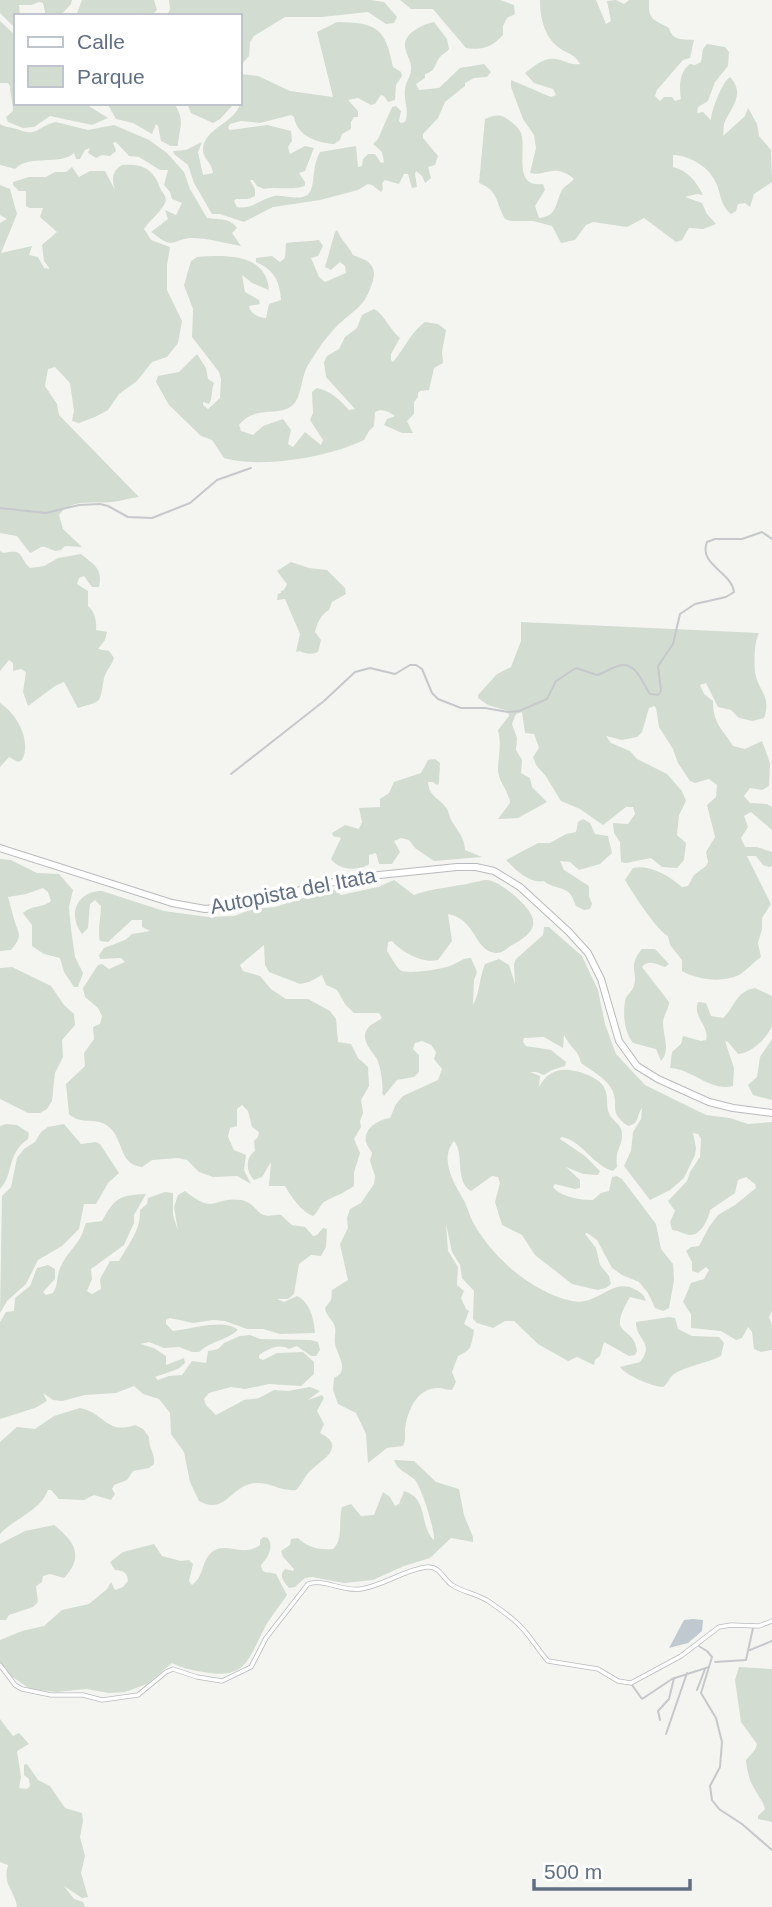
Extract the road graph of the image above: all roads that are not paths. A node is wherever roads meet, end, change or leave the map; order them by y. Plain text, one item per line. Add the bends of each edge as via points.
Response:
1 (251, 468) dead end
2 (0, 508) edge
3 (772, 539) edge
4 (231, 774) dead end
5 (0, 850) edge
6 (772, 1114) edge
7 (772, 1620) edge
8 (753, 1626) junction
9 (772, 1641) edge
10 (697, 1645) junction
11 (748, 1651) junction
12 (712, 1662) junction
13 (0, 1665) edge
14 (710, 1667) junction
15 (705, 1668) junction
16 (688, 1672) junction
17 (674, 1678) junction
18 (631, 1682) junction
19 (697, 1690) dead end
20 (665, 1705) junction
21 (676, 1709) junction
22 (660, 1720) dead end
23 (666, 1734) dead end
24 (772, 1850) edge

1 - 2 street via 217,480 190,503 152,518 128,517 100,504 46,513
3 - 4 street via 762,532 707,542 707,558 734,592 695,604 680,614 673,644 659,663 659,695 650,694 638,673 620,665 599,675 575,668 556,681 547,699 519,711 461,708 432,694 417,665 393,674 366,668
5 - 6 highway, Autopista del Itata via 171,906 205,912 233,910 353,880 452,870 493,874 518,889 584,953 600,982 617,1043 635,1068 710,1105
7 - 8 street
8 - 10 street via 722,1626
8 - 11 street
9 - 11 street
10 - 12 street via 710,1653
10 - 18 street
11 - 12 street via 746,1660
12 - 14 street
13 - 18 street via 22,1689 102,1700 138,1695 173,1670 222,1681 251,1667 266,1638 308,1584 362,1589 431,1567 519,1625 548,1661 596,1668 618,1681
14 - 15 street
14 - 24 street via 701,1694 717,1721 722,1746 711,1797 717,1808
15 - 16 street
15 - 19 street
16 - 17 street
16 - 21 street
17 - 18 street via 642,1699
17 - 20 street
20 - 21 street
20 - 22 street via 658,1711
21 - 23 street

